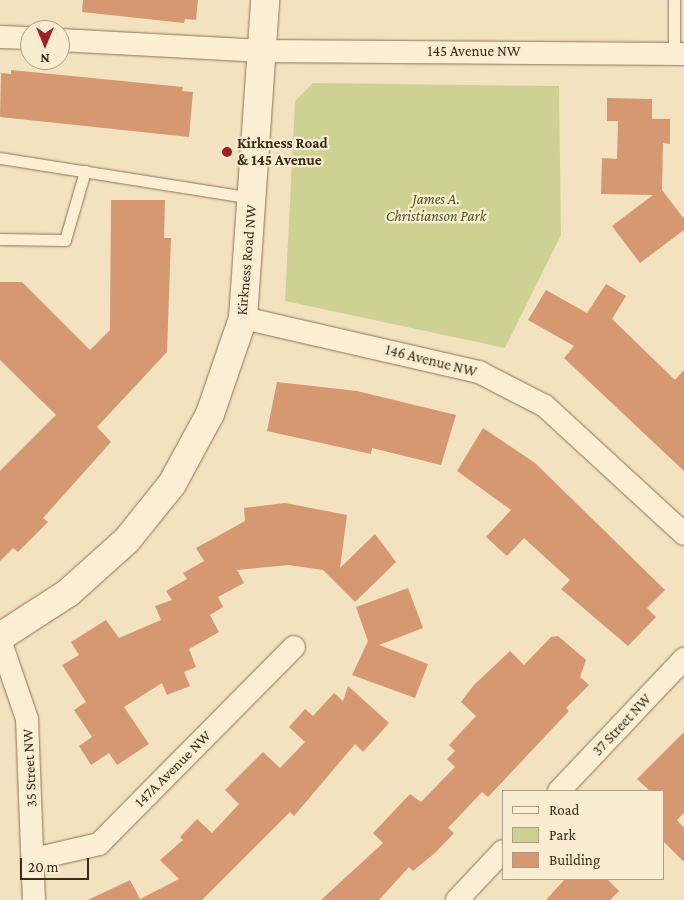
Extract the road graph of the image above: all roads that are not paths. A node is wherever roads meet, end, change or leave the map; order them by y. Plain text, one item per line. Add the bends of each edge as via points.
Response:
1 (266, 0) edge
2 (674, 0) edge
3 (0, 37) edge
4 (20, 38) edge
5 (70, 41) edge
6 (263, 51) junction
7 (679, 54) edge
8 (0, 158) edge
9 (85, 171) junction
10 (252, 198) junction
11 (0, 239) edge
12 (243, 318) junction
13 (684, 534) edge
14 (0, 639) edge
15 (294, 647) dead end
16 (684, 659) edge
17 (560, 790) edge
18 (502, 852) edge
19 (34, 859) junction
20 (34, 900) edge
21 (457, 900) edge

1 - 6 street, Kirkness Road NW
2 - 7 lane
3 - 4 street
5 - 6 street, 145 Avenue NW
6 - 7 street, 145 Avenue NW
6 - 10 street, Kirkness Road NW
8 - 9 lane
9 - 10 lane
9 - 11 lane via 65,240
10 - 12 street, Kirkness Road NW
12 - 13 street, 146 Avenue NW via 479,372 545,406
12 - 14 street, Kirkness Road NW via 210,414 172,484 127,540 68,593
14 - 19 street, 35 Street NW via 27,719
15 - 19 street, 147A Avenue NW via 99,844
16 - 17 street, 37 Street NW
18 - 21 street
19 - 20 street, 35 Street NW

